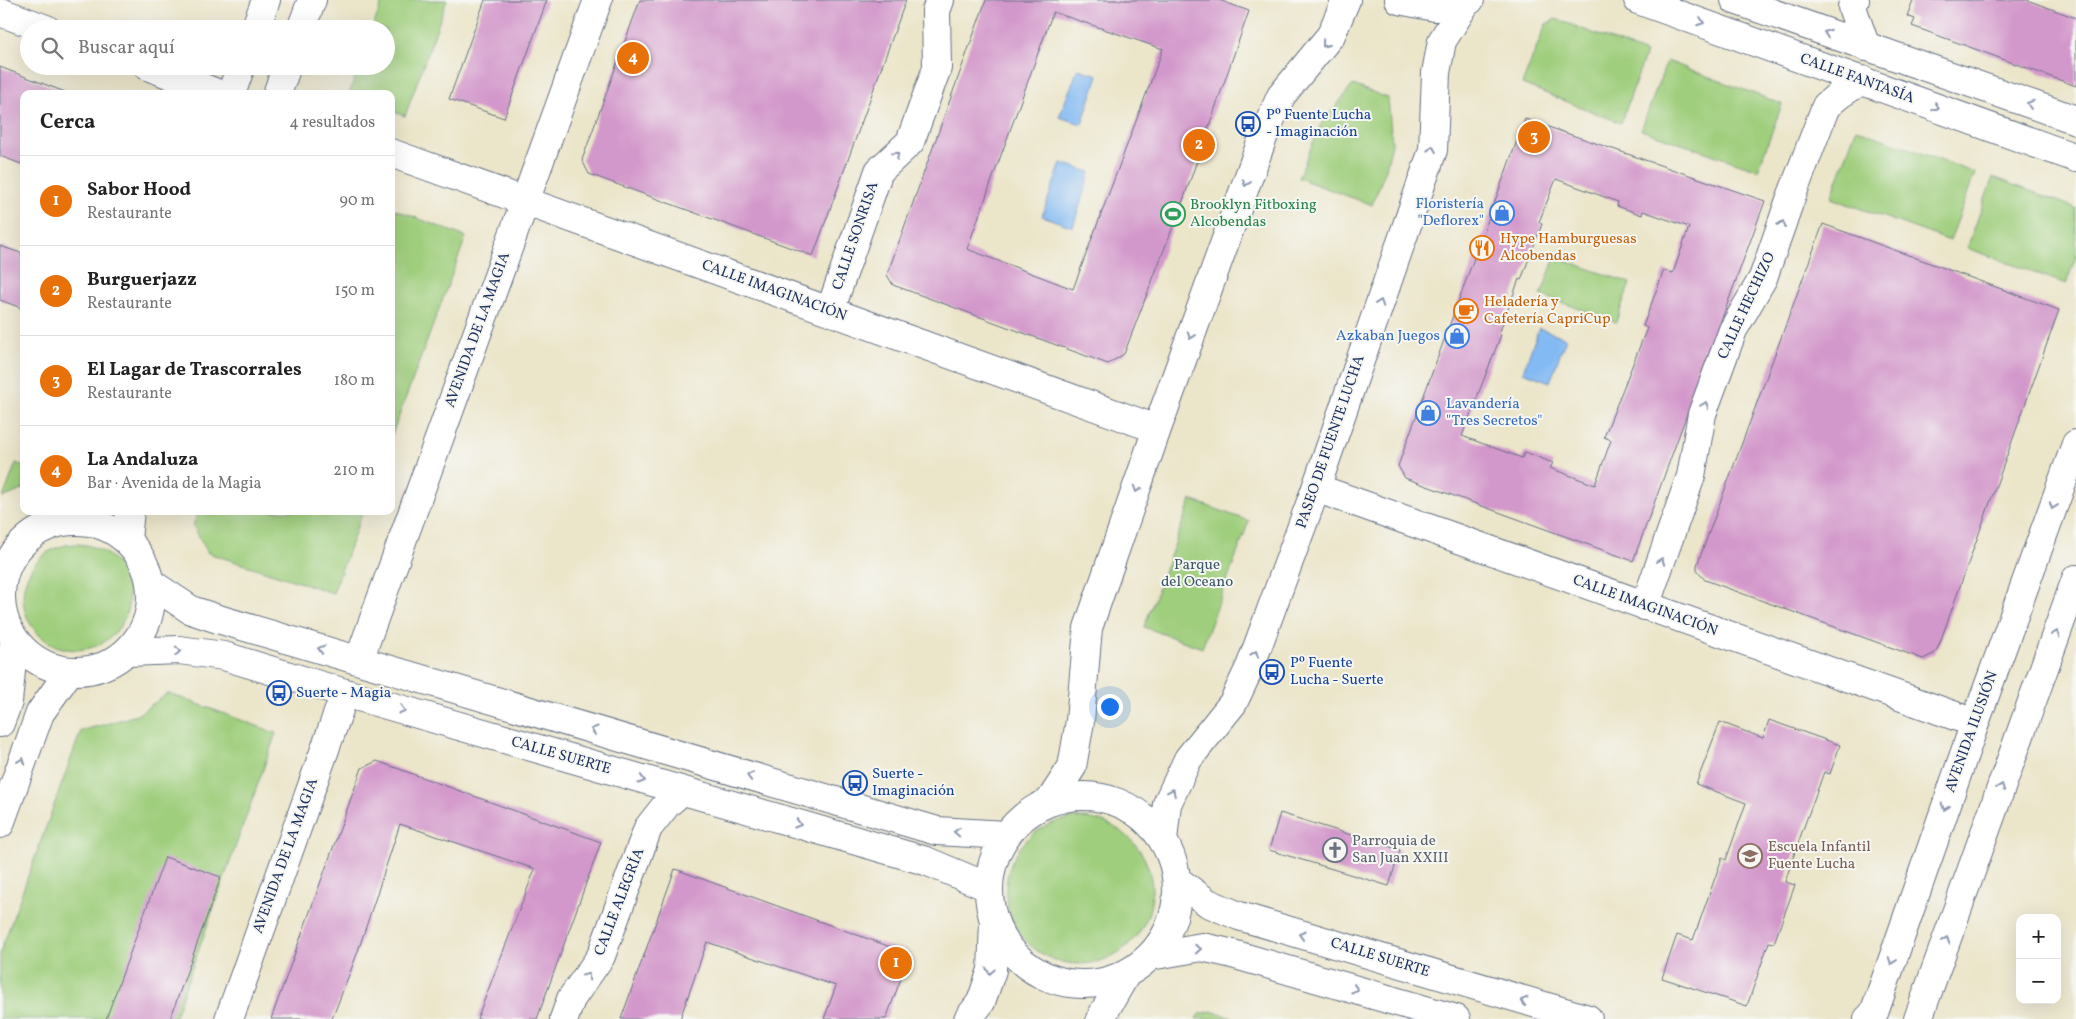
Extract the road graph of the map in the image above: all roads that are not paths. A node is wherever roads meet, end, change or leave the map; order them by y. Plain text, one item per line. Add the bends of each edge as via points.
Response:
1 (266, 0) edge
2 (312, 0) edge
3 (598, 0) edge
4 (940, 0) edge
5 (1346, 0) edge
6 (1399, 0) edge
7 (1638, 0) edge
8 (1735, 0) edge
9 (1855, 0) edge
10 (1469, 1) edge
11 (0, 12) edge
12 (22, 20) edge
13 (258, 20) edge
14 (304, 20) edge
15 (1866, 47) junction
16 (171, 75) edge
17 (238, 75) edge
18 (284, 75) edge
19 (1862, 80) junction
20 (209, 90) edge
21 (232, 90) edge
22 (278, 90) edge
23 (2076, 120) edge
24 (395, 154) edge
25 (2076, 158) edge
26 (524, 201) junction
27 (830, 311) junction
28 (1157, 429) junction
29 (2076, 444) edge
30 (1316, 488) junction
31 (130, 515) edge
32 (66, 516) edge
33 (127, 539) junction
34 (10, 546) edge
35 (2076, 578) edge
36 (152, 584) junction
37 (1645, 606) junction
38 (1, 612) edge
39 (14, 640) junction
40 (129, 652) junction
41 (359, 660) junction
42 (69, 672) junction
43 (345, 693) junction
44 (0, 723) edge
45 (1975, 723) junction
46 (682, 791) junction
47 (1050, 801) junction
48 (0, 824) edge
49 (1006, 835) junction
50 (1163, 840) junction
51 (1178, 881) junction
52 (988, 887) junction
53 (994, 922) junction
54 (1150, 956) junction
55 (1126, 974) junction
56 (228, 1019) edge
57 (564, 1019) edge
58 (968, 1019) edge
59 (1100, 1019) edge
60 (1456, 1019) edge
61 (1588, 1019) edge
62 (1868, 1019) edge
63 (1918, 1019) edge

1 - 13 street
2 - 14 street
3 - 26 street, AVENIDA DE LA MAGIA
27 -> 4 street, CALLE SONRISA via 879,171 910,142 937,68 936,11
5 -> 28 street via 1331,36 1281,96 1265,132
6 - 10 street via 1435,7
7 -> 19 street, CALLE FANTASÍA
15 -> 8 street
9 - 15 street via 1852,7
30 -> 10 street, PASEO DE FUENTE LUCHA via 1433,150 1436,73 1442,41
11 - 12 street
23 -> 15 street
16 - 20 street
17 - 21 street
18 - 22 street
19 -> 25 street, CALLE FANTASÍA
37 -> 19 street, CALLE HECHIZO via 1691,476 1702,414 1733,330 1763,278 1826,106
24 - 26 street, CALLE IMAGINACIÓN
26 - 27 street, CALLE IMAGINACIÓN
26 - 41 street, AVENIDA DE LA MAGIA
27 - 28 street, CALLE IMAGINACIÓN
28 -> 47 street via 1088,628 1080,721 1072,767
29 -> 45 street, AVENIDA ILUSIÓN
30 - 37 street, CALLE IMAGINACIÓN
50 -> 30 street, PASEO DE FUENTE LUCHA via 1167,804 1188,759 1234,703 1250,667
31 - 33 street
32 - 33 street via 99,523
32 - 34 street
33 - 36 street via 142,556
34 - 38 street via 3,578
63 -> 35 street
36 - 40 street via 148,622
41 -> 36 street via 191,610
37 - 45 street, CALLE IMAGINACIÓN
38 - 39 street
39 - 42 street via 24,652 45,666
39 - 44 street via 8,702
40 - 42 street via 99,669
40 -> 43 street, CALLE SUERTE via 179,650 224,656
49 -> 41 street via 937,831
48 -> 42 street via 40,713
43 -> 46 street, CALLE SUERTE
43 - 56 street, AVENIDA DE LA MAGIA
45 -> 62 street, AVENIDA ILUSIÓN via 1874,1013
46 -> 52 street, CALLE SUERTE via 926,861
57 -> 46 street, CALLE ALEGRÍA via 571,999 601,956 648,828
47 - 49 street via 1025,815
47 - 50 street via 1092,796 1133,810
49 - 52 street via 993,860
50 - 51 street
51 - 54 street via 1174,917
61 -> 51 street, CALLE SUERTE via 1239,916 1208,903
52 - 53 street
53 - 55 street via 1015,956 1048,978 1088,984
53 -> 58 street via 992,970 981,1002
54 - 55 street
54 -> 60 street via 1202,947
55 - 59 street

